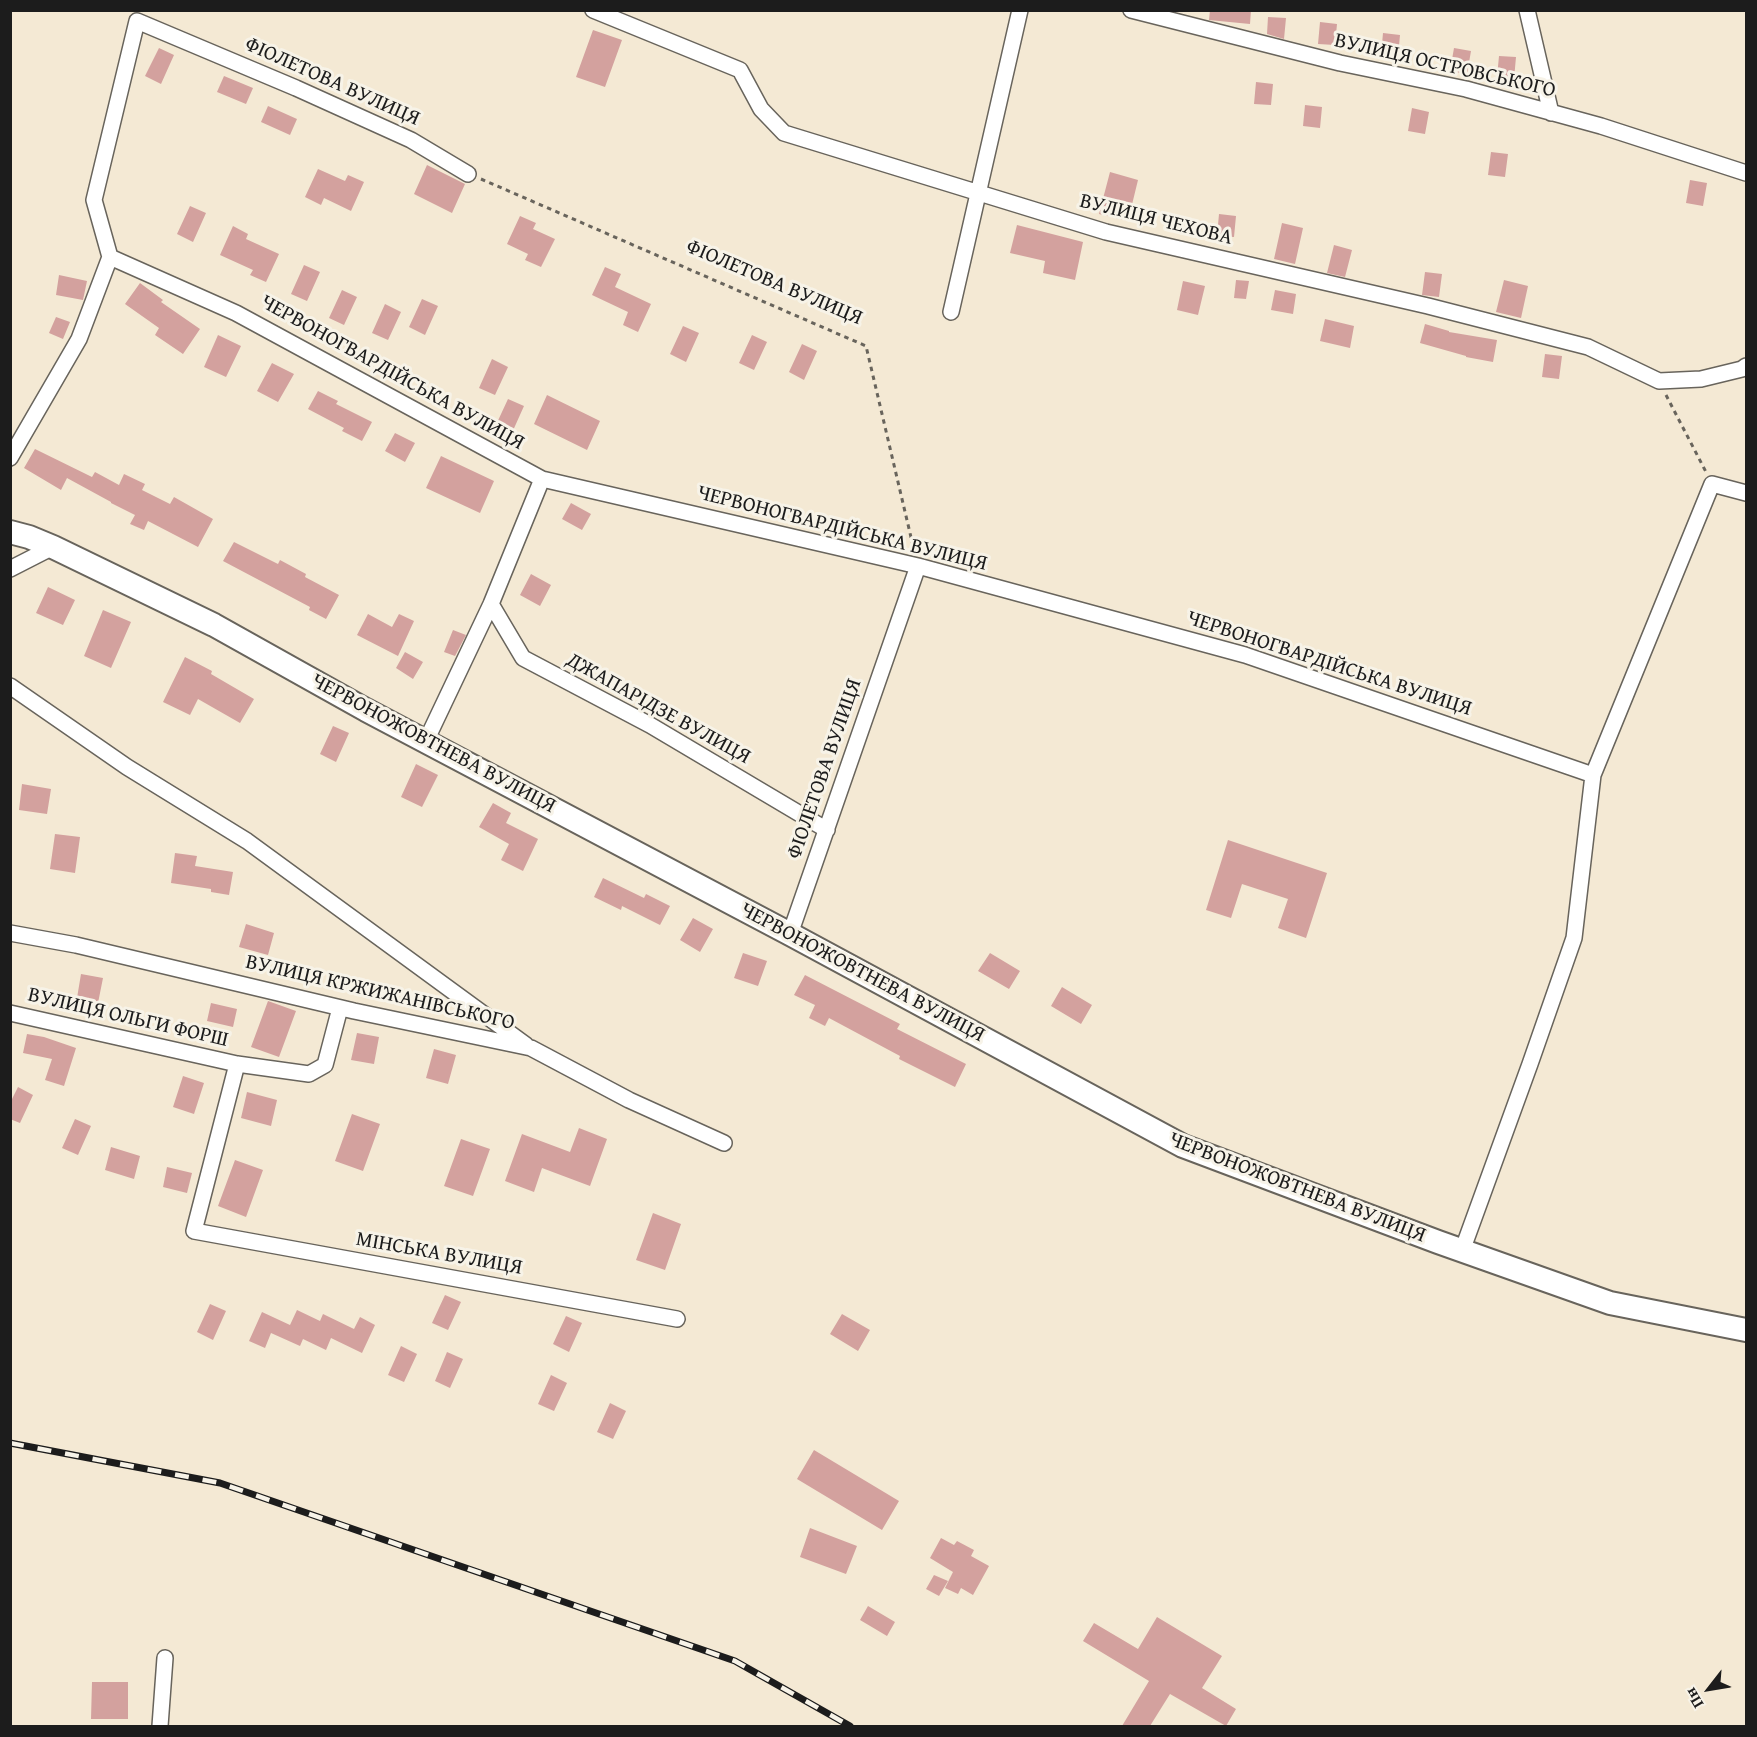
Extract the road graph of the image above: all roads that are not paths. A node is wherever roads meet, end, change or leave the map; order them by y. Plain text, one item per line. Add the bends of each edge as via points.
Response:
1 (593, 10) edge
2 (1020, 10) edge
3 (1131, 10) edge
4 (1527, 10) edge
5 (1551, 113) junction
6 (1746, 173) edge
7 (468, 174) road end
8 (978, 192) junction
9 (110, 257) junction
10 (951, 312) dead end
11 (1746, 366) edge
12 (10, 458) edge
13 (542, 479) junction
14 (1746, 493) edge
15 (10, 532) edge
16 (52, 547) junction
17 (918, 567) junction
18 (10, 569) edge
19 (491, 604) junction
20 (10, 686) edge
21 (426, 741) junction
22 (1593, 775) junction
23 (826, 830) junction
24 (10, 933) edge
25 (790, 934) junction
26 (340, 1008) junction
27 (10, 1013) edge
28 (531, 1048) junction
29 (237, 1064) junction
30 (724, 1143) dead end
31 (194, 1231) joint
32 (1462, 1251) junction
33 (677, 1318) dead end
34 (1746, 1330) edge
35 (165, 1658) dead end
36 (160, 1726) edge

1 - 8 street, ВУЛИЦЯ ЧЕХОВА via 740,70 762,109 784,133
2 - 8 street
3 - 5 street, ВУЛИЦЯ ОСТРОВСЬКОГО
4 - 5 street
5 - 6 street, ВУЛИЦЯ ОСТРОВСЬКОГО
7 - 9 street, ФІОЛЕТОВА ВУЛИЦЯ via 411,140 137,21 94,200
8 - 10 street
8 - 11 street, ВУЛИЦЯ ЧЕХОВА via 1106,232 1588,347 1659,381 1701,379
9 - 12 street via 79,339
9 - 13 street, ЧЕРВОНОГВАРДІЙСЬКА ВУЛИЦЯ via 236,313
13 - 17 street, ЧЕРВОНОГВАРДІЙСЬКА ВУЛИЦЯ
13 - 19 street
14 - 22 street via 1712,484
15 - 16 street, ЧЕРВОНОЖОВТНЕВА ВУЛИЦЯ
16 - 18 street
16 - 21 street, ЧЕРВОНОЖОВТНЕВА ВУЛИЦЯ via 214,625
17 - 22 street, ЧЕРВОНОГВАРДІЙСЬКА ВУЛИЦЯ via 1245,655
17 - 23 street, ФІОЛЕТОВА ВУЛИЦЯ
19 - 21 street
19 - 23 street, ДЖАПАРІДЗЕ ВУЛИЦЯ via 523,658 650,725
20 - 28 street via 127,767 248,841
21 - 25 street, ЧЕРВОНОЖОВТНЕВА ВУЛИЦЯ
22 - 32 street via 1574,938
23 - 25 street, ФІОЛЕТОВА ВУЛИЦЯ
24 - 26 street, ВУЛИЦЯ КРЖИЖАНІВСЬКОГО
25 - 32 street, ЧЕРВОНОЖОВТНЕВА ВУЛИЦЯ via 1183,1146
26 - 28 street, ВУЛИЦЯ КРЖИЖАНІВСЬКОГО
26 - 29 street, ВУЛИЦЯ ОЛЬГИ ФОРШ via 325,1065 309,1074
27 - 29 street, ВУЛИЦЯ ОЛЬГИ ФОРШ
28 - 30 street, ВУЛИЦЯ КРЖИЖАНІВСЬКОГО via 629,1100
29 - 31 street, ВУЛИЦЯ ОЛЬГИ ФОРШ
31 - 33 street, МІНСЬКА ВУЛИЦЯ
32 - 34 street, ЧЕРВОНОЖОВТНЕВА ВУЛИЦЯ via 1610,1303
35 - 36 street

